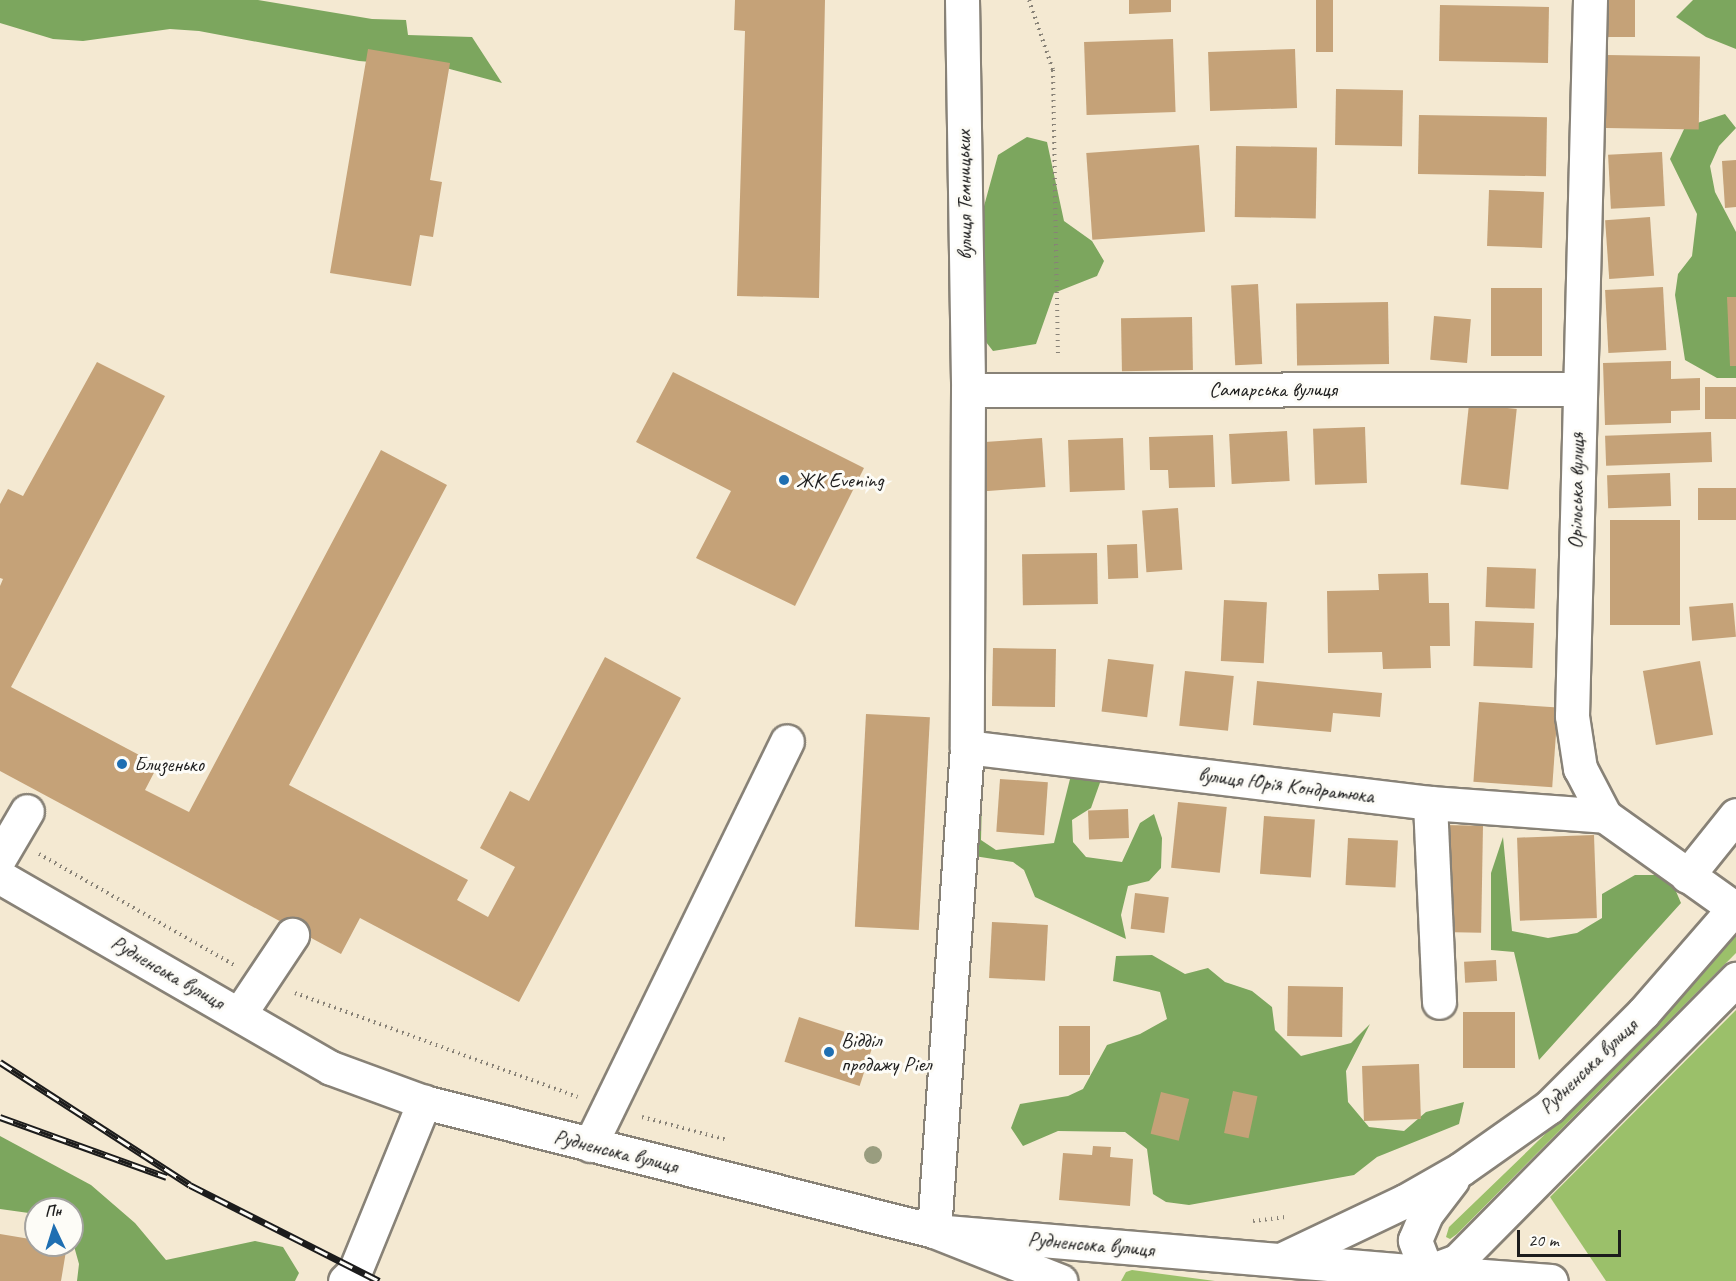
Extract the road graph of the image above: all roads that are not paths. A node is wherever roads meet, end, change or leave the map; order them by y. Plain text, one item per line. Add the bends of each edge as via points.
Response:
1 (962, 0) edge
2 (1590, 0) edge
3 (1578, 389) junction
4 (968, 390) junction
5 (788, 741) dead end
6 (967, 747) junction
7 (1430, 803) junction
8 (1736, 815) edge
9 (1605, 816) junction
10 (1687, 876) junction
11 (0, 877) edge
12 (1735, 907) edge
13 (292, 935) dead end
14 (1736, 979) edge
15 (1439, 1002) dead end
16 (240, 1013) junction
17 (424, 1102) junction
18 (590, 1145) junction
19 (1461, 1169) junction
20 (934, 1231) junction
21 (1284, 1259) junction
22 (1422, 1277) edge
23 (345, 1281) edge
24 (1060, 1281) edge
25 (1551, 1281) edge

1 - 4 street, вулиця Темницьких
2 - 3 street, Орільська вулиця
3 - 4 street, Самарська вулиця
3 - 9 street, Орільська вулиця via 1572,716 1580,768
4 - 6 street
5 - 18 street
6 - 7 street, вулиця Юрія Кондратюка
6 - 20 street
7 - 9 street, вулиця Юрія Кондратюка
7 - 15 street
8 - 10 street
9 - 10 street, Орільська вулиця
10 - 12 street, Орільська вулиця
11 - 16 street, Рудненська вулиця
12 - 19 street, Рудненська вулиця via 1643,1013 1549,1107
13 - 16 street
14 - 22 street, Рудненська вулиця via 1457,1261
16 - 17 street, Рудненська вулиця via 331,1068
17 - 18 street, Рудненська вулиця
17 - 23 street via 355,1271
18 - 20 street, Рудненська вулиця
19 - 21 street, Рудненська вулиця via 1405,1202
19 - 22 street via 1426,1214 1415,1240
20 - 21 street, Рудненська вулиця
20 - 24 street
21 - 22 street, Рудненська вулиця
22 - 25 street

